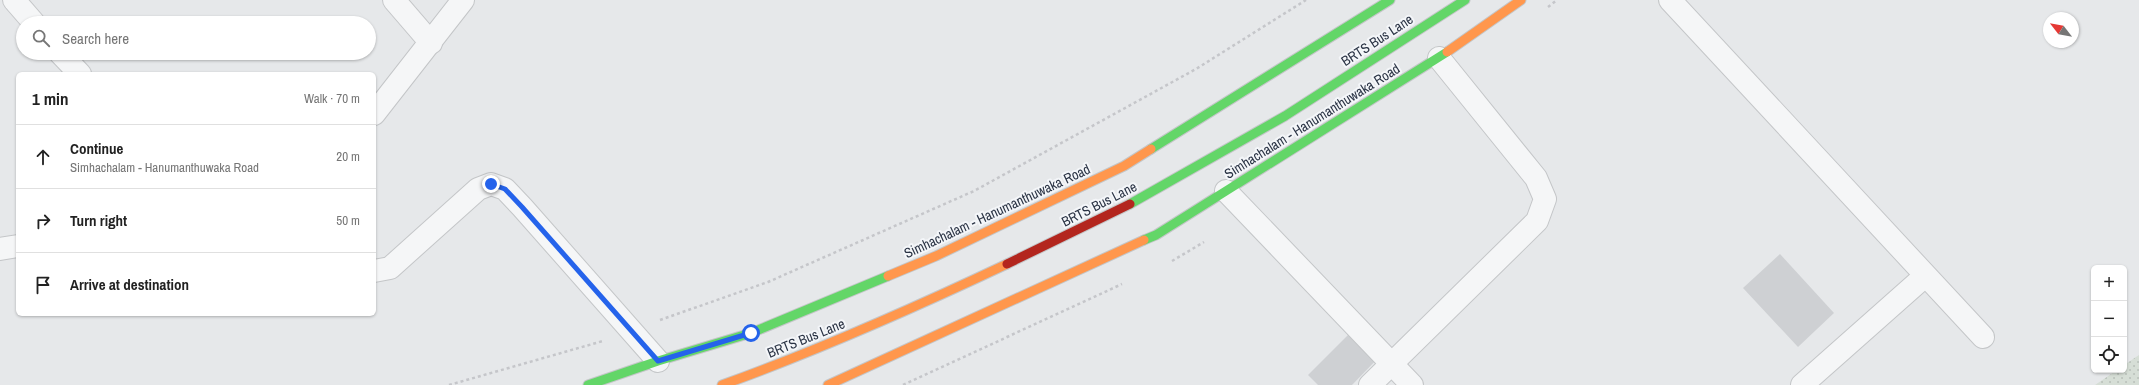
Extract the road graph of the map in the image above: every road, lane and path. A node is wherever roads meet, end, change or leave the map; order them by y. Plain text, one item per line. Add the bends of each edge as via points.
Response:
1 (14, 0) edge
2 (394, 0) edge
3 (463, 0) edge
4 (1306, 0) edge
5 (1390, 0) edge
6 (1465, 0) edge
7 (1521, 0) edge
8 (1670, 0) edge
9 (28, 16) edge
10 (431, 43) junction
11 (1439, 58) junction
12 (67, 60) edge
13 (78, 72) edge
14 (376, 112) edge
15 (1226, 192) junction
16 (16, 246) edge
17 (0, 249) edge
18 (376, 271) edge
19 (1926, 276) junction
20 (631, 331) junction
21 (1983, 337) dead end
22 (658, 361) junction
23 (1392, 364) junction
24 (449, 385) edge
25 (588, 385) edge
26 (722, 385) edge
27 (828, 385) edge
28 (1370, 385) edge
29 (1412, 385) edge
30 (1802, 385) edge

1 - 9 street
2 - 10 street
3 - 10 street
4 - 20 path via 1196,69 974,191 768,282
5 - 22 main road, Simhachalam - Hanumanthuwaka Road via 1124,166 936,256 751,333
6 - 26 main road, BRTS Bus Lane via 1285,116 1124,208 931,300
7 - 11 main road, Simhachalam - Hanumanthuwaka Road
8 - 19 street
10 - 14 street
11 - 15 main road, Simhachalam - Hanumanthuwaka Road
11 - 23 street via 1536,178 1545,199 1537,221
12 - 13 street
15 - 23 street
15 - 27 main road, Simhachalam - Hanumanthuwaka Road via 1156,235
16 - 17 street
18 - 20 street via 390,268 478,189 491,184 505,189
19 - 21 street
19 - 30 street
20 - 22 street
20 - 24 path via 586,347
22 - 25 main road, Simhachalam - Hanumanthuwaka Road
23 - 28 street
23 - 29 street

